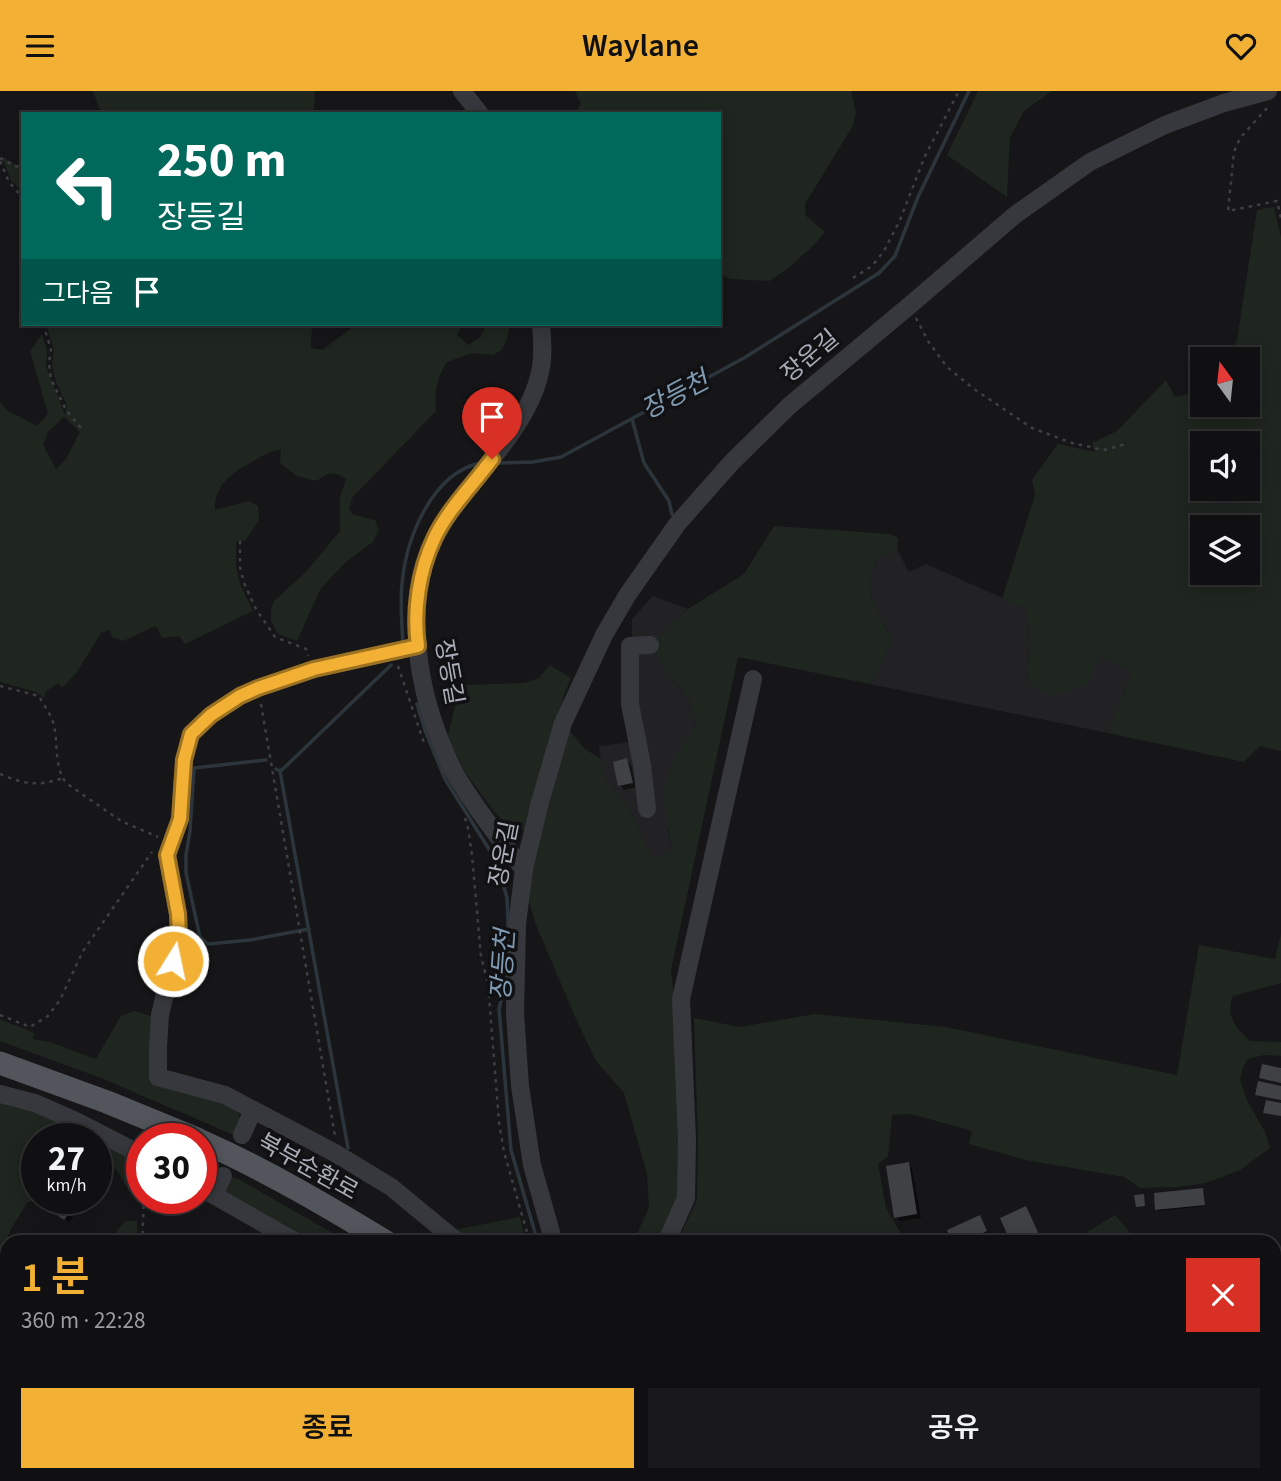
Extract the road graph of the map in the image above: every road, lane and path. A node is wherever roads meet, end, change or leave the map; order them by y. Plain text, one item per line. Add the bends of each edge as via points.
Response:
1 (462, 91) edge
2 (958, 91) edge
3 (1269, 97) edge
4 (478, 112) edge
5 (0, 160) edge
6 (21, 168) edge
7 (21, 196) edge
8 (1281, 218) edge
9 (853, 278) dead end
10 (909, 306) junction
11 (44, 326) edge
12 (541, 326) edge
13 (81, 428) dead end
14 (1126, 444) dead end
15 (240, 541) dead end
16 (650, 645) dead end
17 (403, 649) junction
18 (597, 649) junction
19 (629, 658) junction
20 (314, 669) junction
21 (753, 679) dead end
22 (0, 686) edge
23 (258, 688) junction
24 (425, 747) dead end
25 (0, 774) edge
26 (62, 778) junction
27 (647, 809) dead end
28 (462, 810) dead end
29 (172, 841) junction
30 (524, 869) junction
31 (0, 1015) edge
32 (0, 1063) edge
33 (0, 1094) edge
34 (253, 1110) junction
35 (158, 1123) edge
36 (242, 1135) dead end
37 (126, 1147) edge
38 (217, 1148) edge
39 (335, 1153) junction
40 (223, 1176) dead end
41 (217, 1182) edge
42 (217, 1197) edge
43 (143, 1214) edge
44 (142, 1235) edge
45 (284, 1235) edge
46 (375, 1235) edge
47 (449, 1235) edge
48 (528, 1235) edge
49 (552, 1235) edge
50 (670, 1235) edge

1 - 4 street
2 - 9 path via 884,251
3 - 8 path via 1234,152 1228,211 1277,201
3 - 10 street, 장운길 via 1224,103 1165,125 1090,162 1014,215
5 - 6 path
5 - 7 path
10 - 14 path via 947,367 1032,428 1104,450
10 - 18 street, 장운길 via 789,406 732,462 678,523 628,594
11 - 13 path via 51,349 51,379
12 - 17 street, 장등길 via 541,369 532,399 435,537
15 - 20 path via 240,567 256,609 275,637 306,649
16 - 19 street via 630,646
17 - 20 street
17 - 24 path via 398,666
17 - 30 street, 장등길 via 420,671 454,772
18 - 19 street
18 - 30 street, 장운길 via 563,723
19 - 27 street via 630,704
20 - 23 street
21 - 50 street via 681,999 686,1198
22 - 26 path via 39,696 53,722
23 - 29 street via 211,715 191,734 184,760 180,819
23 - 39 path
25 - 26 path via 34,785
26 - 29 path via 121,821
28 - 48 path via 488,983 499,1122
29 - 31 path via 153,851 145,862 83,951 48,1016 30,1027
29 - 34 street via 167,855 179,935 160,1015 158,1077 225,1095
30 - 49 street, 장운길 via 517,924 515,1013 520,1086 532,1165
32 - 35 main road, 북부순환로
33 - 37 street via 35,1103
34 - 36 street
34 - 39 street
38 - 46 main road, 북부순환로
39 - 47 street via 391,1187
40 - 41 street
42 - 45 street
43 - 44 path

